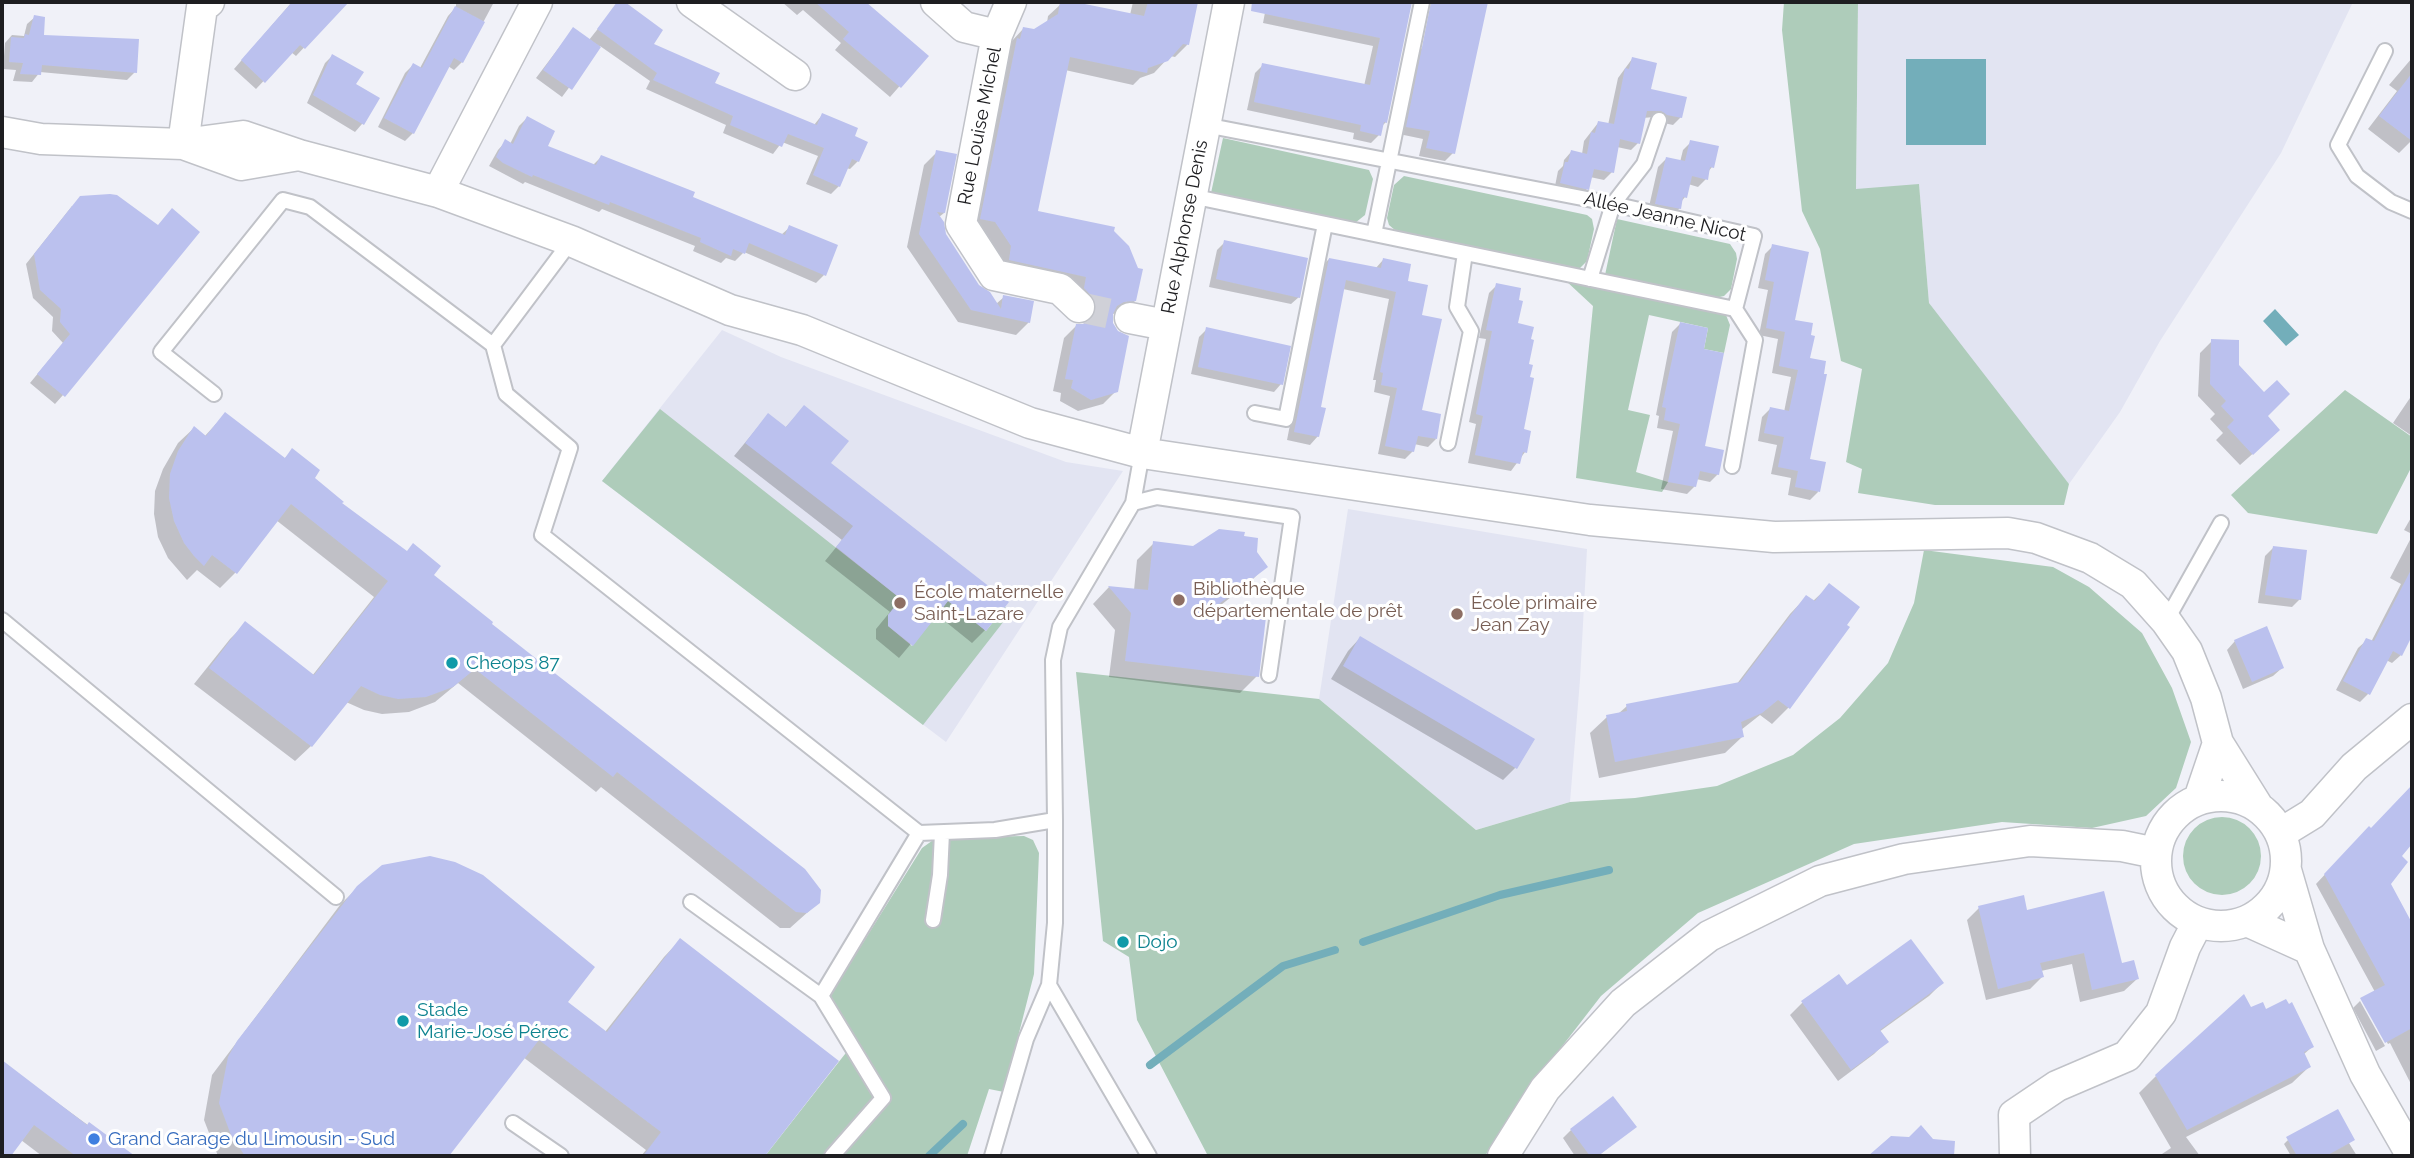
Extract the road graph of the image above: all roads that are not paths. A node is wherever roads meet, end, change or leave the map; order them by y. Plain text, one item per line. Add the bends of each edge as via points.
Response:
1 (537, 2) edge
2 (692, 2) edge
3 (936, 2) edge
4 (1011, 2) edge
5 (1229, 2) edge
6 (1422, 2) edge
7 (199, 3) edge
8 (997, 35) junction
9 (2385, 51) dead end
10 (795, 75) dead end
11 (1659, 120) dead end
12 (2, 125) edge
13 (1205, 125) junction
14 (2, 132) edge
15 (41, 139) junction
16 (183, 144) junction
17 (2, 149) edge
18 (1389, 159) junction
19 (438, 191) junction
20 (1191, 196) junction
21 (1613, 204) junction
22 (2412, 211) edge
23 (1325, 224) junction
24 (1374, 234) junction
25 (571, 241) junction
26 (1465, 253) junction
27 (1590, 279) junction
28 (1079, 307) tunnel mouth
29 (1735, 309) junction
30 (1130, 318) tunnel mouth
31 (1166, 325) junction
32 (493, 345) junction
33 (214, 394) dead end
34 (1255, 413) dead end
35 (1448, 443) dead end
36 (1142, 453) junction
37 (1732, 466) dead end
38 (1133, 503) junction
39 (2221, 523) dead end
40 (2, 620) edge
41 (2166, 621) junction
42 (1269, 675) dead end
43 (2412, 719) edge
44 (2218, 743) junction
45 (2199, 799) junction
46 (2258, 807) junction
47 (1055, 820) junction
48 (919, 833) junction
49 (942, 833) junction
50 (2281, 833) junction
51 (2156, 853) junction
52 (2286, 870) junction
53 (336, 897) dead end
54 (691, 902) dead end
55 (933, 920) dead end
56 (2248, 921) junction
57 (2198, 922) junction
58 (2309, 949) junction
59 (1049, 985) junction
60 (821, 996) junction
61 (513, 1124) dead end
62 (561, 1156) edge
63 (832, 1156) edge
64 (992, 1156) edge
65 (1149, 1156) edge
66 (1503, 1156) edge
67 (2015, 1156) edge
68 (2412, 1156) edge

1 - 19 street
2 - 10 street
3 - 8 street via 964,27
4 - 8 street, Rue Louise Michel
5 - 13 street, Rue Alphonse Denis
6 - 18 lane
7 - 16 street
8 - 28 street, Rue Louise Michel via 961,224 994,275 1060,289
9 - 22 lane via 2337,145 2357,176 2390,202
11 - 21 lane via 1644,164
12 - 15 street
13 - 18 lane, Allée Jeanne Nicot
13 - 20 street, Rue Alphonse Denis
14 - 15 street
15 - 16 street
15 - 17 street
16 - 19 street via 241,165 299,155
18 - 21 lane, Allée Jeanne Nicot
18 - 24 lane
19 - 25 street
20 - 23 lane
20 - 31 street, Rue Alphonse Denis
21 - 27 lane
21 - 29 lane, Allée Jeanne Nicot via 1754,236
23 - 24 lane
23 - 34 lane via 1286,419
24 - 26 lane
25 - 32 lane
25 - 36 street via 730,310 802,330 1030,423
26 - 27 lane
26 - 35 lane via 1457,307 1471,331
27 - 29 lane
29 - 37 lane via 1755,340
30 - 31 street
31 - 36 street, Rue Alphonse Denis
32 - 33 lane via 310,206 283,200 161,352
32 - 48 lane via 506,394 570,447 542,535
36 - 38 lane
36 - 41 street via 1590,520 1774,537 2008,533 2090,558 2133,583
38 - 42 lane via 1157,497 1292,517
38 - 47 lane via 1060,626 1053,660
39 - 41 lane
40 - 53 lane
41 - 44 street via 2187,651
43 - 50 street via 2354,767 2312,814
44 - 45 street
44 - 46 street
45 - 46 street via 2219,795
45 - 51 street via 2170,820
46 - 50 street
47 - 49 lane
47 - 59 lane via 1055,923
48 - 49 lane
48 - 60 lane
49 - 55 lane
50 - 52 street
51 - 57 street via 2157,875 2165,895 2179,911
51 - 66 street via 2122,846 2030,841 1904,859 1820,881 1709,936 1623,1003 1545,1090
52 - 56 street via 2280,891 2266,909
52 - 58 street
54 - 60 lane
56 - 57 street via 2231,926
56 - 58 street
57 - 67 street via 2161,1013 2127,1056 2057,1086 2014,1115
58 - 68 street via 2365,1074
59 - 64 lane via 1026,1039
59 - 65 lane
60 - 63 lane via 883,1098
61 - 62 lane

